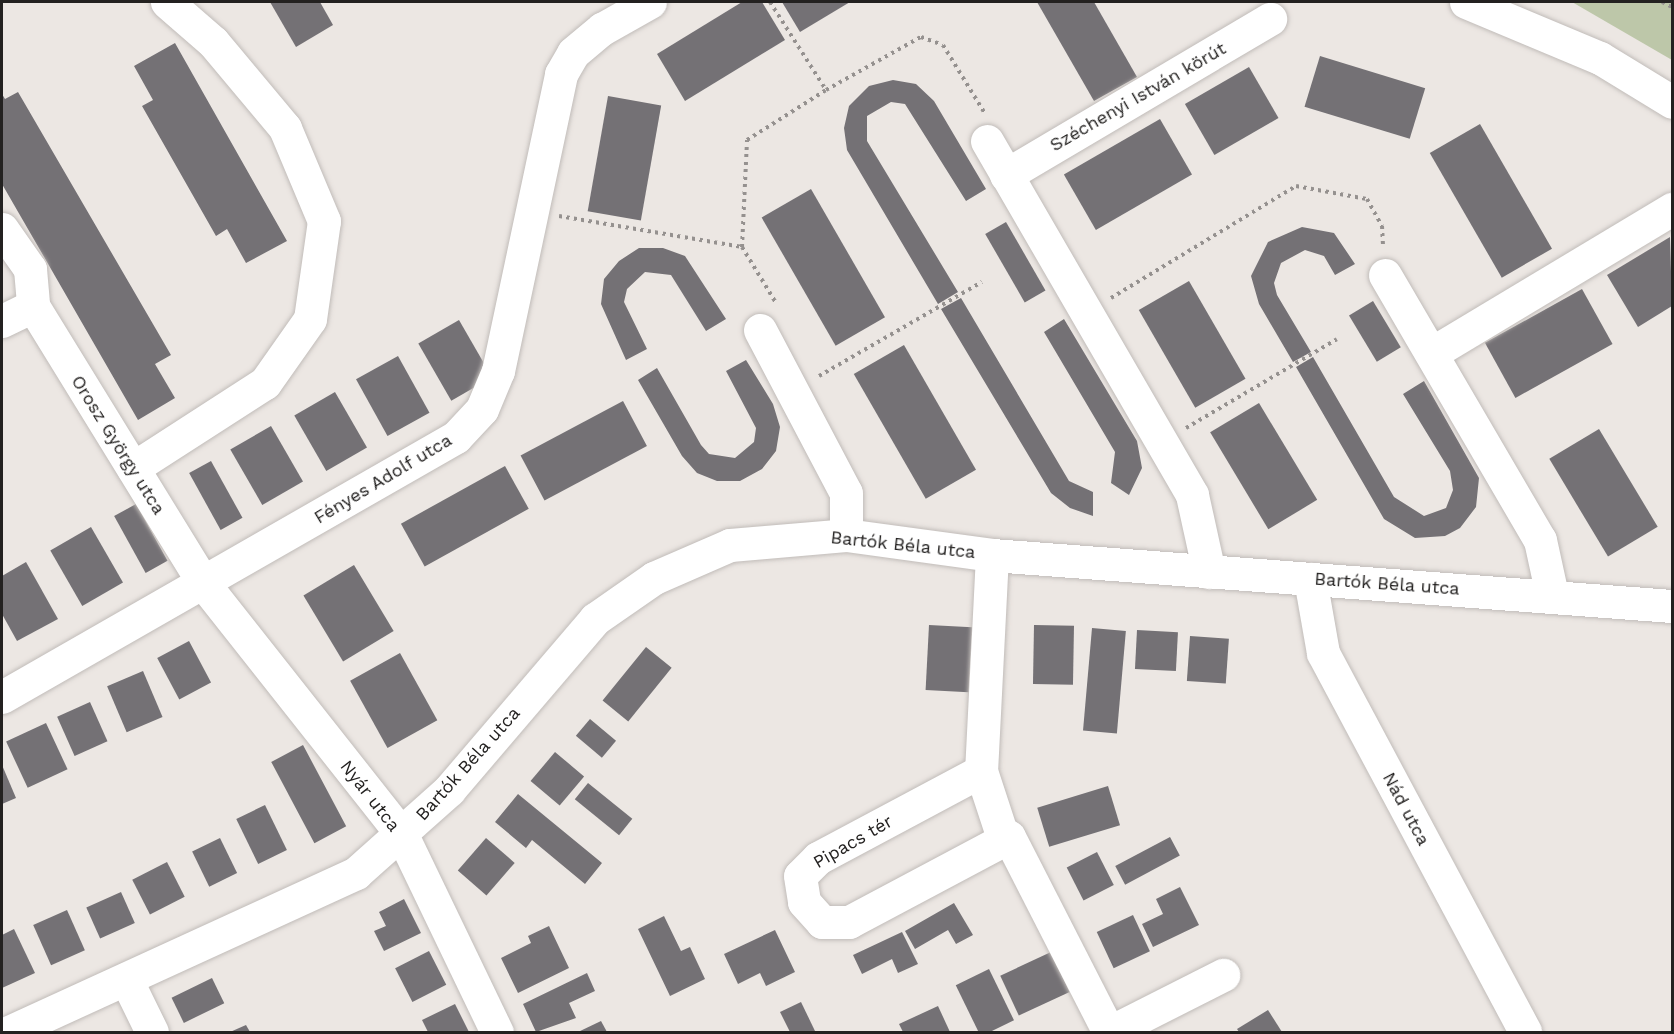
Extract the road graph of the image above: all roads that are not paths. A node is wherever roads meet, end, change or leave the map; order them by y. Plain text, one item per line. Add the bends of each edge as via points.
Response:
1 (167, 2) edge
2 (650, 2) edge
3 (1466, 2) edge
4 (1270, 19) dead end
5 (1672, 102) edge
6 (987, 141) road end
7 (1006, 175) junction
8 (1672, 209) edge
9 (2, 229) edge
10 (1385, 275) road end
11 (33, 306) junction
12 (2, 321) edge
13 (760, 330) dead end
14 (1432, 353) junction
15 (133, 468) junction
16 (846, 535) junction
17 (992, 555) junction
18 (1209, 572) junction
19 (1310, 579) junction
20 (204, 584) junction
21 (1552, 595) junction
22 (1672, 606) edge
23 (2, 697) edge
24 (981, 771) junction
25 (402, 835) junction
26 (1009, 837) junction
27 (1223, 975) dead end
28 (126, 979) junction
29 (9, 1032) edge
30 (152, 1032) edge
31 (497, 1032) edge
32 (1110, 1032) edge
33 (1525, 1032) edge

1 - 15 street via 213,42 285,128 324,221 310,319 265,383
2 - 20 street, Fényes Adolf utca via 602,29 573,53 561,74 498,371 482,409 456,437
3 - 5 street via 1600,58
4 - 7 street, Széchenyi István körút
6 - 7 street
7 - 18 street via 1192,495
8 - 14 street
9 - 11 street, Orosz György utca via 30,269
10 - 14 street
11 - 12 street
11 - 15 street, Orosz György utca
13 - 16 street via 846,493
14 - 21 street via 1540,540
15 - 20 street, Orosz György utca
16 - 17 street, Bartók Béla utca
16 - 25 street, Bartók Béla utca via 730,545 654,578 595,619 449,790
17 - 18 street, Bartók Béla utca
17 - 24 street
18 - 19 street, Bartók Béla utca
19 - 21 street, Bartók Béla utca
19 - 33 street, Nád utca via 1323,653
20 - 23 street, Fényes Adolf utca
20 - 25 street, Nyár utca
21 - 22 street, Bartók Béla utca
24 - 26 street via 1001,832
24 - 26 street, Pipacs tér via 818,858 800,876 804,902 822,922 849,922
25 - 28 street, Bartók Béla utca via 356,873
25 - 31 street, Nyár utca
26 - 32 street
27 - 32 street
28 - 29 street, Bartók Béla utca
28 - 30 street

